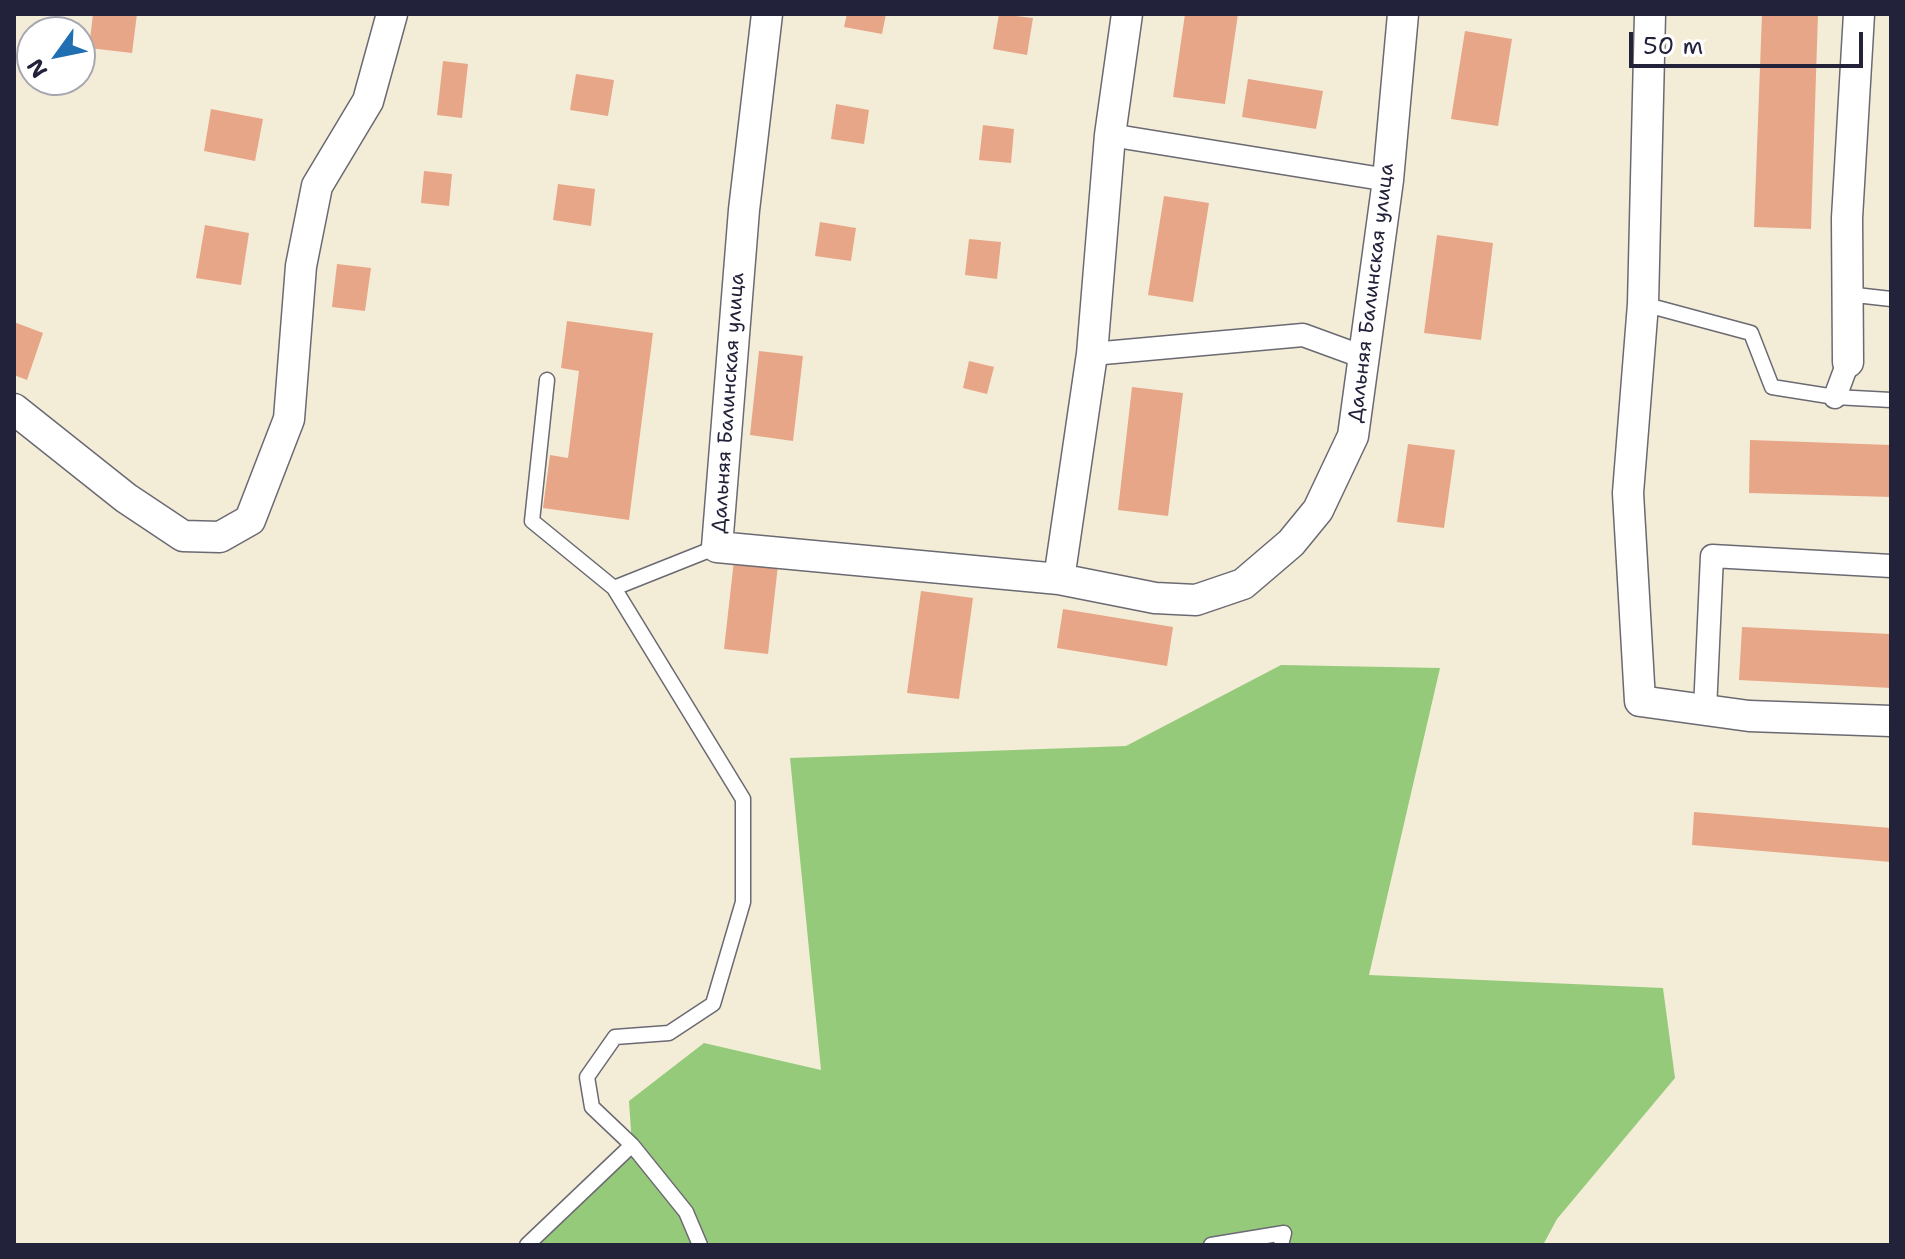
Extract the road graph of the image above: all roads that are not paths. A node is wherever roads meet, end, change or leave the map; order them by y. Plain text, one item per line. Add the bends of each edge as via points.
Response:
1 (392, 14) edge
2 (767, 14) edge
3 (1127, 14) edge
4 (1403, 14) edge
5 (1650, 14) edge
6 (1859, 14) edge
7 (1110, 135) junction
8 (1388, 180) junction
9 (1847, 294) junction
10 (1891, 299) edge
11 (1643, 304) junction
12 (1092, 354) junction
13 (1366, 358) junction
14 (1848, 362) joint
15 (547, 380) dead end
16 (1835, 397) junction
17 (1891, 400) edge
18 (14, 409) edge
19 (717, 547) junction
20 (1891, 566) edge
21 (1059, 579) junction
22 (614, 588) junction
23 (1705, 710) junction
24 (1891, 721) edge
25 (632, 1145) junction
26 (527, 1245) edge
27 (700, 1245) edge
28 (1211, 1245) edge
29 (1281, 1245) edge

1 - 18 street via 368,101 317,186 301,266 289,419 250,520 220,537 183,536
2 - 19 street, Дальняя Балинская улица via 744,210
3 - 7 street
4 - 8 street, Дальняя Балинская улица
5 - 11 street
6 - 9 street
7 - 8 street
7 - 12 street
8 - 13 street, Дальняя Балинская улица
9 - 10 lane
9 - 14 street
11 - 16 lane via 1751,333 1772,387
11 - 23 street via 1628,493 1640,701
12 - 13 street via 1303,335
12 - 21 street
13 - 21 street, Дальняя Балинская улица via 1353,436 1318,510 1291,543 1243,584 1196,600 1155,598
14 - 16 street
15 - 22 lane via 532,521
16 - 17 lane
19 - 21 street, Дальняя Балинская улица
19 - 22 lane
20 - 23 street via 1712,556
22 - 25 lane via 743,799 743,902 713,1004 669,1033 615,1037 587,1077 592,1107
23 - 24 street
25 - 26 lane
25 - 27 lane via 686,1212
28 - 29 lane via 1284,1233

